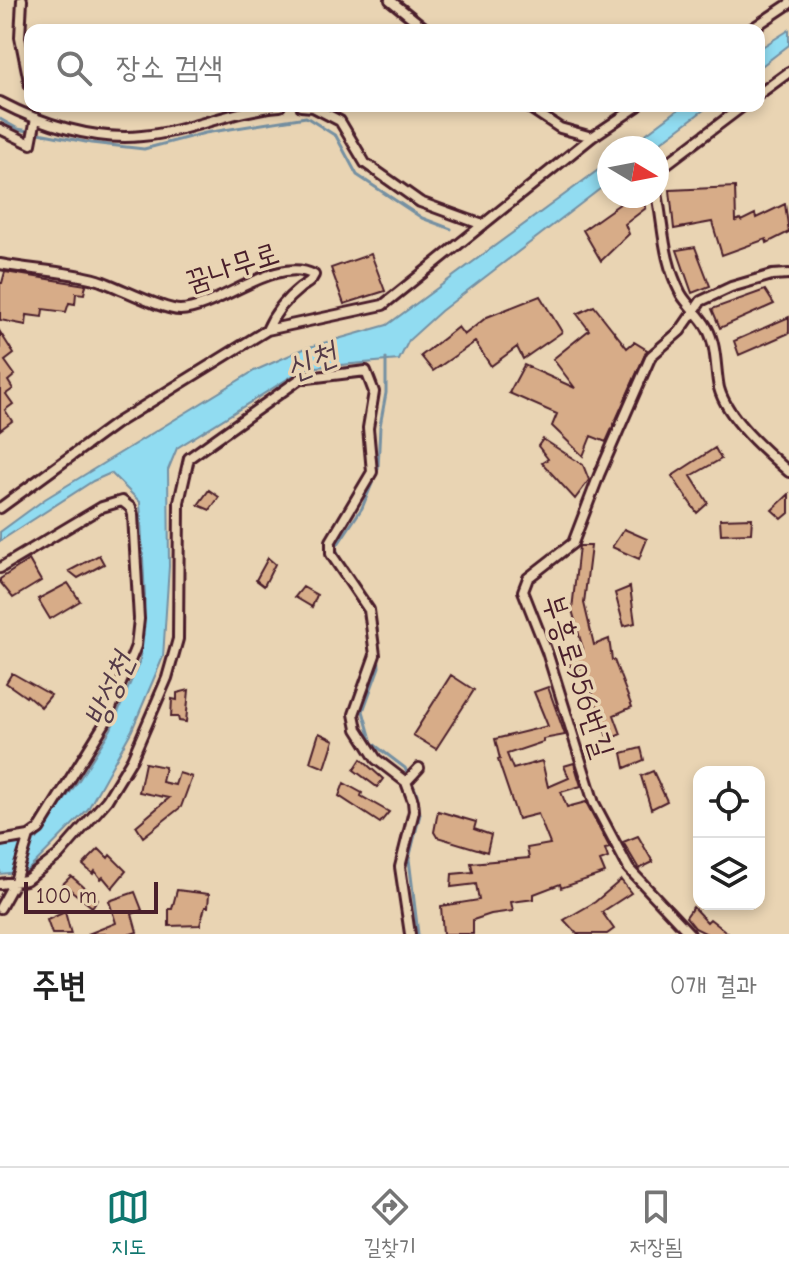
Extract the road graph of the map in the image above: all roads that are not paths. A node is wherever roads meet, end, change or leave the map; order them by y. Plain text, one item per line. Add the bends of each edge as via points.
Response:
1 (22, 0) edge
2 (390, 0) edge
3 (789, 4) edge
4 (420, 24) edge
5 (759, 24) edge
6 (24, 57) edge
7 (789, 72) edge
8 (765, 90) edge
9 (0, 102) edge
10 (32, 112) edge
11 (238, 112) edge
12 (323, 112) edge
13 (536, 112) edge
14 (629, 112) edge
15 (735, 112) edge
16 (34, 118) junction
17 (0, 129) edge
18 (592, 137) junction
19 (669, 162) edge
20 (659, 208) edge
21 (483, 225) junction
22 (0, 264) edge
23 (789, 274) edge
24 (693, 311) junction
25 (267, 330) junction
26 (789, 472) edge
27 (0, 508) edge
28 (0, 568) edge
29 (419, 768) dead end
30 (406, 782) junction
31 (29, 836) junction
32 (0, 841) edge
33 (15, 881) junction
34 (0, 884) edge
35 (0, 908) edge
36 (410, 934) edge
37 (690, 934) edge

1 - 6 street
2 - 4 street
3 - 5 street
7 - 8 street
9 - 16 street
10 - 16 street
11 - 16 street via 142,136 109,136
12 - 21 street via 340,121 365,163 420,202
13 - 18 street via 560,128
14 - 18 street
15 - 19 street
16 - 17 street via 31,144
18 - 21 street
20 - 24 street via 662,240 676,282
21 - 25 street via 383,305
22 - 25 street, 꿈나무로 via 98,280 178,310 263,277 304,269 314,275 273,315
23 - 24 street via 731,287 701,301
24 - 26 street via 707,327 728,409
24 - 37 street, 부흥로956번길 via 680,331 651,356 573,543 528,578 523,591 594,803 629,869
25 - 27 street via 115,424
28 - 31 street via 94,511 122,501 131,508 136,646 105,723 39,829
29 - 30 street
30 - 33 street via 376,759 357,729 354,714 375,655 369,610 331,554 331,541 372,472 368,428 374,392 366,371 300,379 189,458 179,502 178,639 167,678 132,759 107,800 59,855 26,880
30 - 36 street via 414,811 400,867
31 - 32 street
31 - 33 street
33 - 34 street
33 - 35 street

